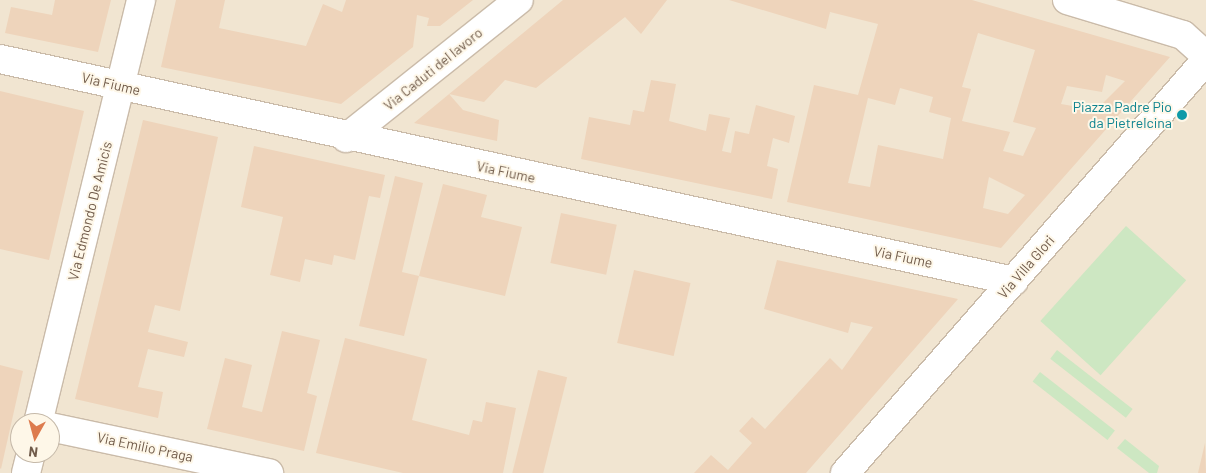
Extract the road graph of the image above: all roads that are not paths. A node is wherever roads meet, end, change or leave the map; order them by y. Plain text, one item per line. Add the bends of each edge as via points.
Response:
1 (141, 0) edge
2 (519, 0) edge
3 (1067, 0) edge
4 (1206, 58) edge
5 (0, 59) edge
6 (120, 86) junction
7 (346, 138) junction
8 (1014, 281) junction
9 (40, 413) edge
10 (60, 429) edge
11 (269, 473) edge
12 (845, 473) edge

1 - 6 street, Via Edmondo De Amicis
2 - 7 street, Via Caduti del lavoro
3 - 4 street via 1182,34
4 - 8 street, Via Villa Glori
5 - 6 street, Via Fiume
6 - 7 street, Via Fiume
6 - 9 street, Via Edmondo De Amicis
7 - 8 street, Via Fiume
8 - 12 street, Via Villa Glori
10 - 11 street, Via Emilio Praga

